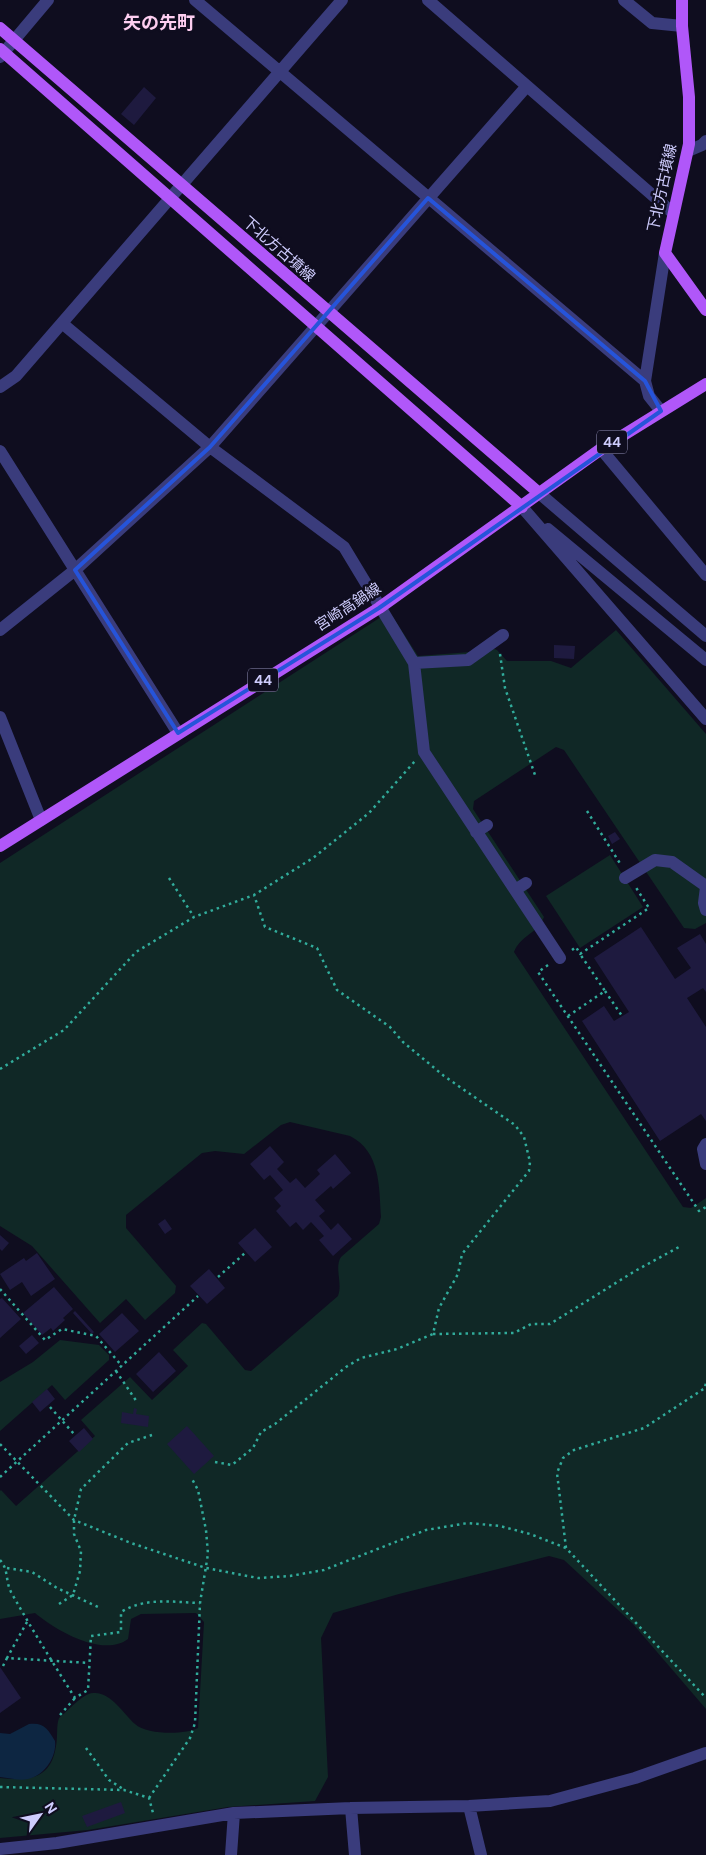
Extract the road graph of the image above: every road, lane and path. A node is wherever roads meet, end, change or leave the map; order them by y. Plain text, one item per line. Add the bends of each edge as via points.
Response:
1 (48, 0) edge
2 (195, 0) edge
3 (342, 0) edge
4 (428, 0) edge
5 (624, 0) edge
6 (682, 0) edge
7 (682, 26) junction
8 (0, 28) edge
9 (14, 40) junction
10 (1, 53) edge
11 (280, 72) junction
12 (527, 86) junction
13 (706, 141) edge
14 (688, 151) junction
15 (182, 186) junction
16 (428, 198) junction
17 (171, 199) junction
18 (673, 213) junction
19 (665, 252) junction
20 (706, 310) edge
21 (328, 313) junction
22 (63, 324) junction
23 (316, 327) junction
24 (645, 382) junction
25 (706, 384) edge
26 (0, 387) edge
27 (661, 411) junction
28 (210, 447) junction
29 (601, 449) junction
30 (0, 451) edge
31 (538, 493) junction
32 (522, 507) junction
33 (75, 570) junction
34 (706, 575) edge
35 (379, 608) junction
36 (0, 630) edge
37 (501, 636) joint
38 (706, 636) edge
39 (706, 660) edge
40 (414, 663) junction
41 (0, 717) edge
42 (706, 719) edge
43 (178, 733) junction
44 (424, 752) junction
45 (535, 775) dead end
46 (587, 811) dead end
47 (41, 820) junction
48 (487, 824) dead end
49 (476, 832) junction
50 (0, 846) edge
51 (627, 877) junction
52 (169, 878) dead end
53 (526, 883) dead end
54 (706, 886) edge
55 (514, 890) junction
56 (254, 895) junction
57 (706, 910) edge
58 (194, 917) junction
59 (580, 954) junction
60 (560, 958) junction
61 (605, 991) junction
62 (568, 1016) junction
63 (622, 1016) dead end
64 (0, 1069) edge
65 (706, 1144) edge
66 (706, 1164) edge
67 (706, 1207) edge
68 (679, 1247) dead end
69 (246, 1253) dead end
70 (218, 1277) dead end
71 (0, 1288) edge
72 (198, 1296) dead end
73 (433, 1334) junction
74 (122, 1366) junction
75 (116, 1371) junction
76 (706, 1382) edge
77 (137, 1402) dead end
78 (50, 1407) dead end
79 (62, 1420) junction
80 (74, 1434) dead end
81 (152, 1435) dead end
82 (0, 1444) edge
83 (16, 1462) junction
84 (215, 1462) dead end
85 (0, 1477) edge
86 (192, 1479) dead end
87 (74, 1520) junction
88 (566, 1548) junction
89 (0, 1560) edge
90 (7, 1568) junction
91 (206, 1568) junction
92 (73, 1595) junction
93 (200, 1603) junction
94 (58, 1604) dead end
95 (98, 1607) dead end
96 (27, 1622) junction
97 (8, 1658) junction
98 (52, 1661) junction
99 (90, 1663) junction
100 (4, 1666) dead end
101 (75, 1698) junction
102 (706, 1698) edge
103 (60, 1715) dead end
104 (86, 1748) dead end
105 (706, 1753) edge
106 (0, 1786) edge
107 (124, 1790) junction
108 (149, 1798) junction
109 (469, 1806) junction
110 (352, 1808) junction
111 (234, 1813) junction
112 (158, 1826) junction
113 (0, 1849) edge
114 (231, 1855) edge
115 (355, 1855) edge
116 (481, 1855) edge

1 - 9 street
2 - 11 street
3 - 11 street
4 - 12 street
5 - 7 street via 652,23
6 - 7 main road, 下北方古墳線
7 - 14 main road, 下北方古墳線 via 689,97
8 - 9 main road, 下北方古墳線
9 - 10 street
9 - 15 main road, 下北方古墳線
10 - 17 main road
11 - 15 street
11 - 16 street
12 - 16 street
12 - 18 street
13 - 14 street
14 - 18 main road, 下北方古墳線
15 - 17 street
15 - 21 main road, 下北方古墳線
16 - 21 street
16 - 24 street
17 - 22 street
17 - 23 main road
18 - 19 main road, 下北方古墳線
19 - 20 main road, 下北方古墳線
19 - 24 street
21 - 23 street
21 - 31 main road, 下北方古墳線
22 - 26 street via 16,376
22 - 28 street
23 - 28 street
23 - 32 main road
24 - 27 street via 649,396
25 - 27 main road, 宮崎高鍋線 / 44
27 - 29 main road, 宮崎高鍋線 / 44
28 - 33 street
28 - 35 street via 344,547
29 - 31 main road, 宮崎高鍋線 / 44
29 - 34 street
30 - 33 street
31 - 32 main road, 宮崎高鍋線 / 44
31 - 38 street
32 - 35 main road, 宮崎高鍋線 / 44
32 - 39 street
32 - 42 street
33 - 36 street
33 - 43 street
35 - 40 street
35 - 43 main road, 宮崎高鍋線 / 44
37 - 40 street via 468,660
37 - 45 path via 505,688
40 - 44 street
41 - 47 street
43 - 47 main road, 宮崎高鍋線 / 44
44 - 49 street
44 - 56 path via 369,813 313,858
46 - 51 path
47 - 50 main road, 宮崎高鍋線 / 44
48 - 49 street
49 - 55 street
51 - 54 street via 655,860 672,862
51 - 59 path via 649,908
52 - 58 path
53 - 55 street
54 - 57 street
55 - 60 street
56 - 58 path
56 - 73 path via 265,926 317,948 337,990 390,1027 444,1076 516,1125 524,1137 529,1171 462,1254 458,1274 439,1308
58 - 64 path via 136,952 64,1030
59 - 60 path via 576,947
59 - 61 path
60 - 62 path via 538,972
61 - 62 path
61 - 63 path
62 - 67 path via 699,1211
65 - 66 street via 703,1149
68 - 73 path via 550,1324 532,1324 514,1333
69 - 70 path
71 - 74 path via 45,1340 62,1329 96,1336
72 - 74 path
73 - 84 path via 397,1349 361,1358 261,1432 246,1456 232,1465
74 - 75 path
75 - 77 path
75 - 79 path
76 - 88 path via 705,1388 644,1428 574,1450 563,1458 556,1473
78 - 79 path
79 - 80 path
79 - 83 path
81 - 87 path via 128,1443 81,1489
82 - 83 path
83 - 85 path
83 - 87 path
86 - 91 path via 198,1490 206,1530
87 - 91 path
87 - 92 path via 81,1561
88 - 91 path via 500,1526 468,1523 426,1530 324,1570 290,1576 258,1578
88 - 102 path
89 - 90 path
90 - 92 path via 32,1572
90 - 96 path via 8,1586
91 - 93 path
92 - 94 path
92 - 95 path
93 - 99 path via 147,1601 133,1605 121,1612 121,1632 91,1636
93 - 108 path via 195,1723 190,1738
96 - 97 path
96 - 98 path
97 - 98 path
97 - 100 path
98 - 99 path
98 - 101 path
99 - 101 path via 88,1690
101 - 103 path
104 - 107 path via 109,1780
105 - 109 street via 635,1778 550,1800
106 - 107 path
107 - 108 path
108 - 112 path
109 - 110 street
109 - 116 street
110 - 111 street
110 - 115 street
111 - 112 street
111 - 114 street
112 - 113 street

